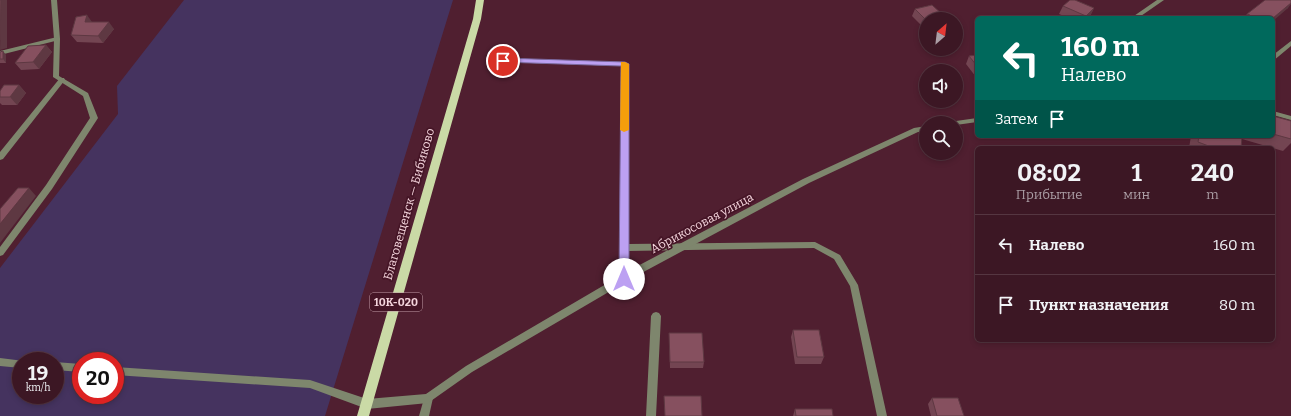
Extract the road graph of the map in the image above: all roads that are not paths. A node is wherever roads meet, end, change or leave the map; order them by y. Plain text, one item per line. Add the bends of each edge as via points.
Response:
1 (54, 0) edge
2 (480, 0) edge
3 (1161, 0) edge
4 (1137, 16) edge
5 (57, 39) junction
6 (1289, 47) edge
7 (0, 53) edge
8 (1275, 58) edge
9 (503, 61) dead end
10 (62, 80) junction
11 (1275, 114) edge
12 (1291, 118) edge
13 (975, 120) edge
14 (963, 122) edge
15 (919, 130) edge
16 (0, 157) edge
17 (685, 246) junction
18 (624, 248) junction
19 (0, 253) edge
20 (624, 279) junction
21 (656, 316) dead end
22 (0, 362) edge
23 (12, 363) edge
24 (124, 371) edge
25 (428, 398) junction
26 (365, 410) edge
27 (424, 416) edge
28 (651, 416) edge
29 (882, 416) edge

1 - 5 street
2 - 26 main road, Благовещенск — Бибиково / 10К-020 via 477,19
3 - 4 street
5 - 7 street
5 - 10 street via 56,77
6 - 8 street
9 - 18 street via 625,64
10 - 16 street
10 - 19 street via 86,95 94,118 37,206
11 - 12 street
13 - 14 street
15 - 17 street, Абрикосовая улица via 806,181
17 - 18 street
17 - 20 street, Абрикосовая улица
17 - 29 street via 815,245 837,257 854,285
18 - 20 street
20 - 25 street, Абрикосовая улица via 469,369
21 - 28 street
22 - 23 street
24 - 26 street via 310,384
25 - 26 street, Абрикосовая улица
25 - 27 street

